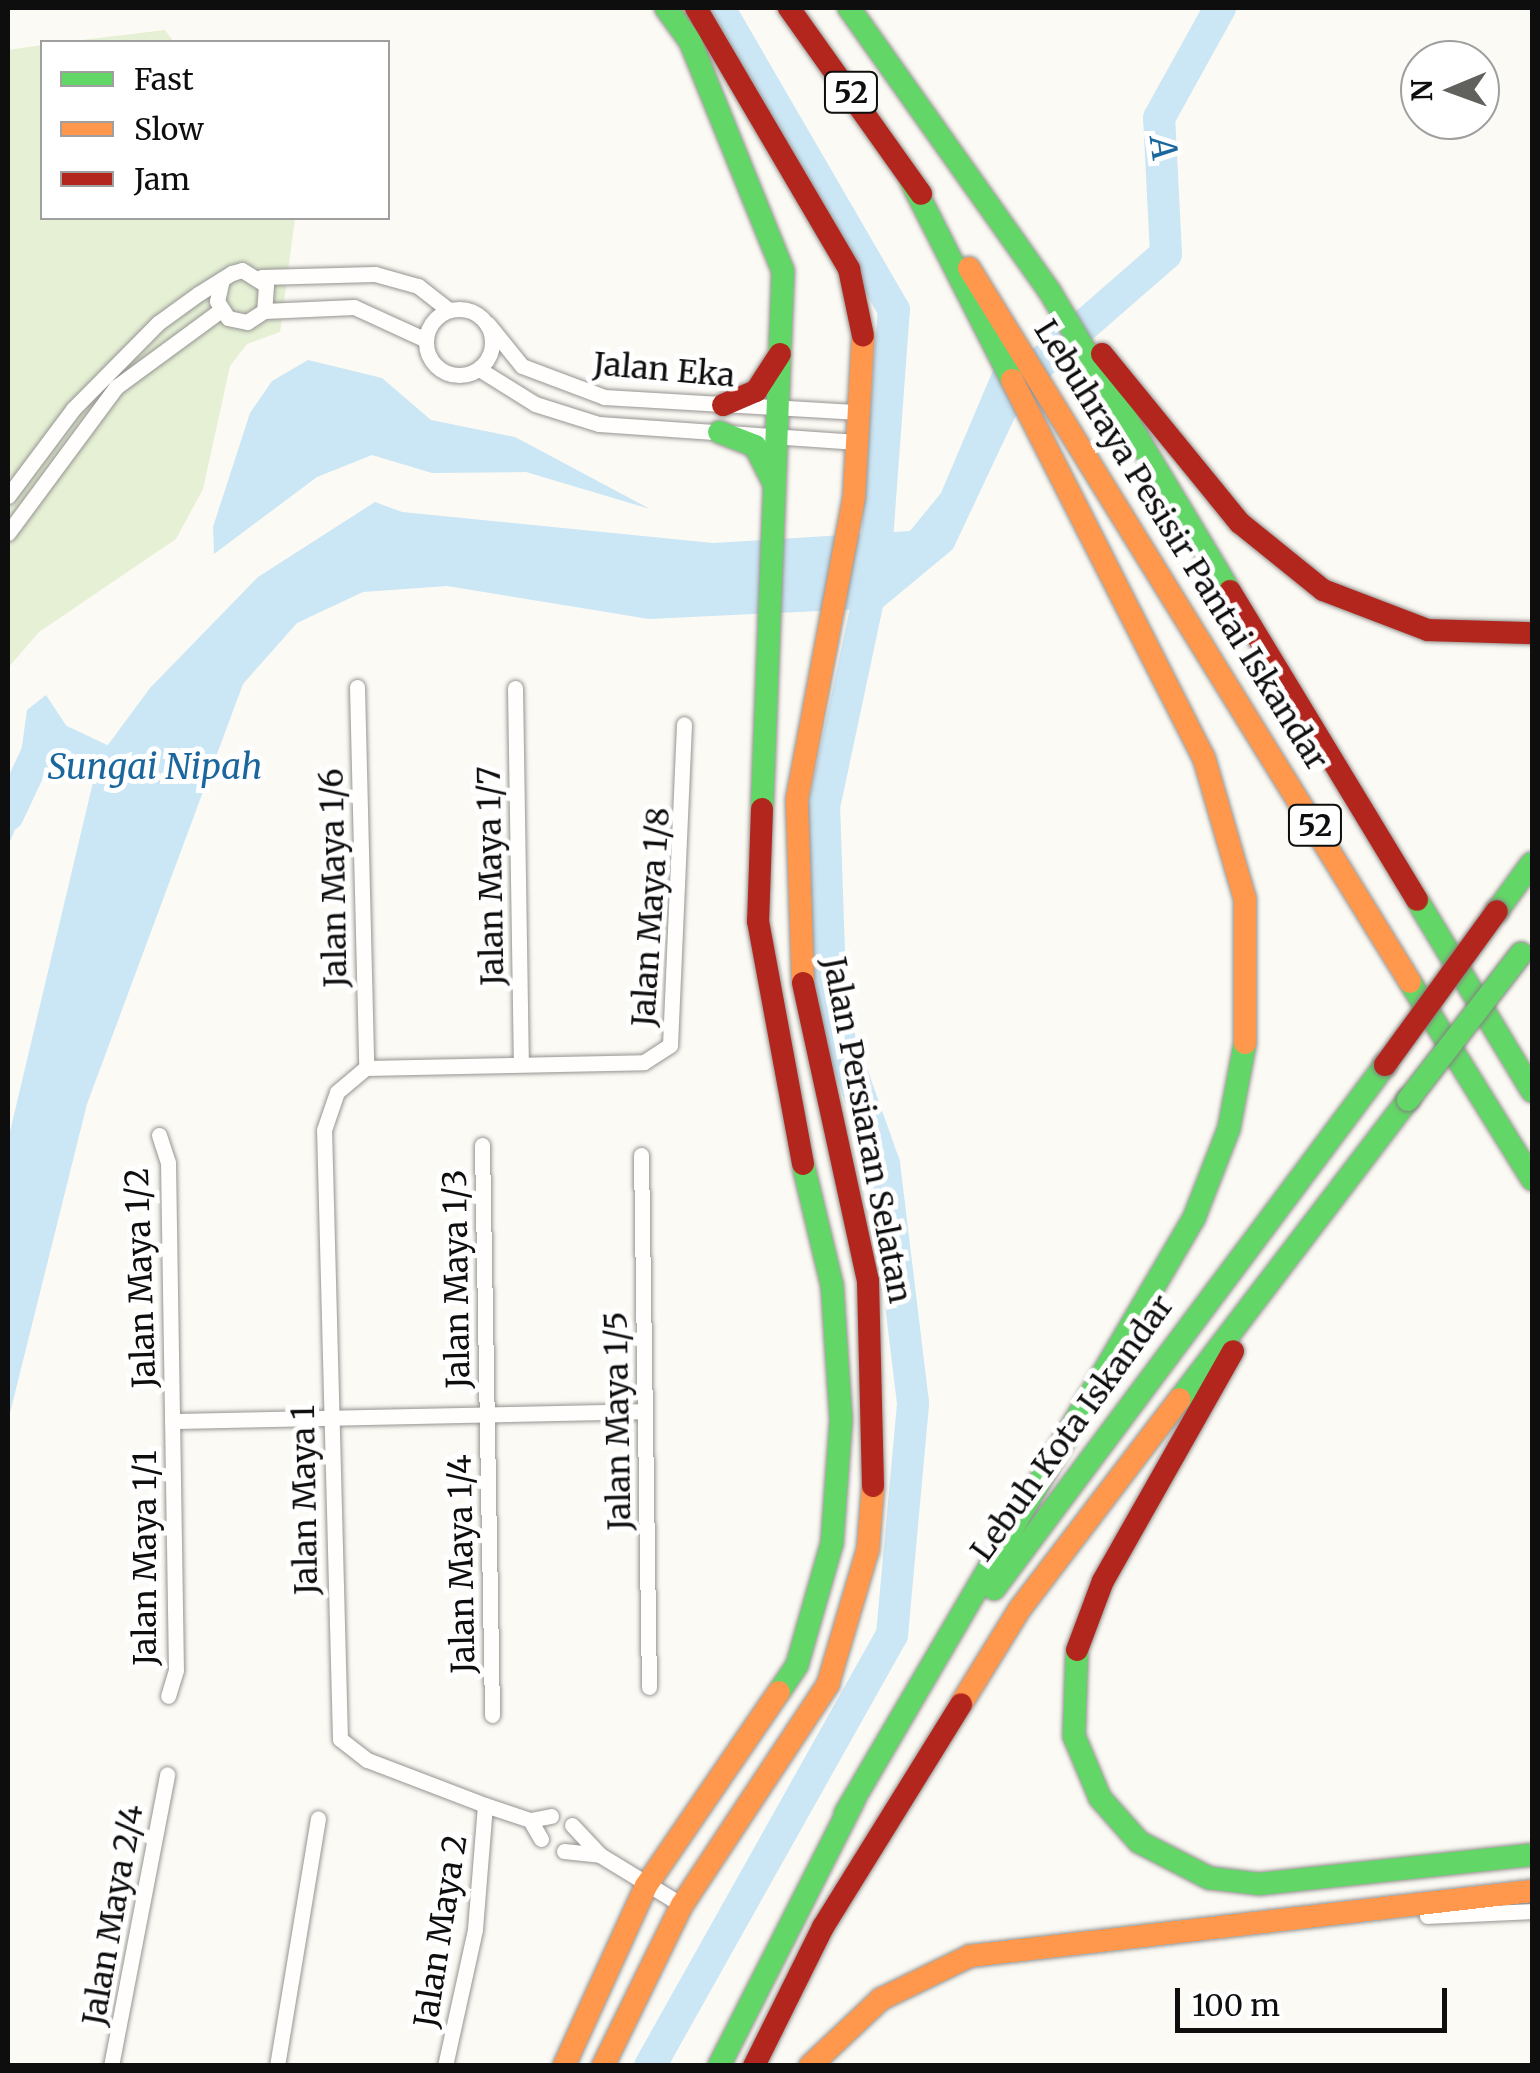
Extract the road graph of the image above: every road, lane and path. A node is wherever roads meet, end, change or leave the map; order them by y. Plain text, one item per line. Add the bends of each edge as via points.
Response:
1 (666, 8) edge
2 (696, 8) edge
3 (789, 8) edge
4 (849, 8) edge
5 (910, 179) junction
6 (804, 193) junction
7 (766, 216) junction
8 (261, 277) junction
9 (222, 280) junction
10 (1050, 292) junction
11 (221, 310) junction
12 (449, 310) junction
13 (264, 312) junction
14 (488, 324) junction
15 (426, 340) junction
16 (785, 340) junction
17 (479, 369) junction
18 (723, 405) junction
19 (780, 407) junction
20 (859, 412) junction
21 (719, 432) junction
22 (779, 437) junction
23 (858, 442) junction
24 (775, 489) junction
25 (8, 496) edge
26 (8, 533) edge
27 (1532, 634) edge
28 (357, 687) dead end
29 (516, 688) dead end
30 (684, 724) dead end
31 (1532, 863) edge
32 (1527, 946) edge
33 (1514, 1058) junction
34 (521, 1063) junction
35 (366, 1068) junction
36 (1532, 1080) edge
37 (1532, 1091) edge
38 (1484, 1107) junction
39 (159, 1135) dead end
40 (482, 1145) dead end
41 (641, 1155) dead end
42 (1532, 1179) edge
43 (1532, 1200) edge
44 (1273, 1280) junction
45 (646, 1411) junction
46 (488, 1412) junction
47 (331, 1414) junction
48 (172, 1420) junction
49 (649, 1687) dead end
50 (168, 1696) dead end
51 (492, 1715) dead end
52 (167, 1774) dead end
53 (485, 1805) junction
54 (845, 1814) junction
55 (551, 1816) dead end
56 (318, 1818) dead end
57 (530, 1820) junction
58 (572, 1826) dead end
59 (541, 1839) dead end
60 (564, 1851) dead end
61 (600, 1854) junction
62 (1532, 1855) edge
63 (646, 1886) junction
64 (1532, 1891) edge
65 (682, 1905) junction
66 (1532, 1912) edge
67 (1275, 1925) junction
68 (111, 2066) edge
69 (277, 2066) edge
70 (445, 2066) edge
71 (564, 2066) edge
72 (602, 2066) edge
73 (718, 2066) edge
74 (754, 2066) edge
75 (810, 2066) edge

1 - 7 main road, Jalan Persiaran Selatan via 690,41
2 - 6 main road, Jalan Persiaran Selatan
3 - 5 main road, Lebuhraya Pesisir Pantai Iskandar / 52
4 - 10 main road, Lebuhraya Pesisir Pantai Iskandar / 52
5 - 38 main road, Lebuhraya Pesisir Pantai Iskandar / 52 via 1146,542
5 - 54 main road via 1210,774 1245,899 1248,1027 1229,1128 1194,1218
6 - 7 main road
6 - 20 main road, Jalan Persiaran Selatan via 853,283 864,327
7 - 16 main road, Jalan Persiaran Selatan via 783,271
8 - 9 street via 242,270
8 - 12 street via 375,274 418,286
8 - 13 street
9 - 11 street
9 - 25 street via 125,352
10 - 27 main road via 1240,523 1289,568 1400,623
10 - 33 main road, Lebuhraya Pesisir Pantai Iskandar / 52
11 - 13 street, Jalan Eka via 238,322
11 - 26 street via 116,387
12 - 14 street via 471,310
12 - 15 street
13 - 15 street, Jalan Eka via 354,308
14 - 17 street via 492,348
14 - 18 street, Jalan Eka via 522,366 575,390
15 - 17 street, Jalan Eka via 443,372
16 - 18 main road via 767,380
16 - 19 main road, Jalan Persiaran Selatan
17 - 21 street, Jalan Eka via 568,416
18 - 19 street, Jalan Eka
19 - 20 street, Jalan Eka
19 - 22 main road, Jalan Persiaran Selatan
20 - 23 main road, Jalan Persiaran Selatan
21 - 22 street, Jalan Eka
21 - 24 main road via 754,446
22 - 23 street, Jalan Eka
22 - 24 main road, Jalan Persiaran Selatan
23 - 65 main road, Jalan Persiaran Selatan via 832,647 798,799 795,919 808,1029 868,1281 878,1419 868,1549 828,1684
24 - 63 main road, Jalan Persiaran Selatan via 763,650 758,921 773,1036 832,1286 841,1419 832,1543 798,1665
28 - 35 street, Jalan Maya 1/6
29 - 34 street, Jalan Maya 1/7
30 - 34 street, Jalan Maya 1/8 via 670,1045 644,1062
31 - 54 main road, Lebuh Kota Iskandar, bridge via 1096,1447
32 - 44 main road, Lebuh Kota Iskandar, bridge
33 - 36 main road
33 - 37 main road, Lebuhraya Pesisir Pantai Iskandar / 52
34 - 35 street, Jalan Maya 1/8
35 - 47 street, Jalan Maya 1 via 337,1092 324,1130
38 - 42 main road, Lebuhraya Pesisir Pantai Iskandar / 52
38 - 43 main road
39 - 48 street, Jalan Maya 1/2 via 168,1162
40 - 46 street, Jalan Maya 1/3
41 - 45 street, Jalan Maya 1/5
44 - 62 main road via 1088,1616 1071,1677 1084,1766 1139,1842 1209,1878 1259,1884
44 - 74 main road, Lebuh Kota Iskandar via 1020,1610 823,1927
45 - 46 street
45 - 49 street, Jalan Maya 1/5
46 - 47 street
46 - 51 street, Jalan Maya 1/4
47 - 48 street
47 - 53 street, Jalan Maya 1 via 340,1739 367,1760
48 - 50 street, Jalan Maya 1/1 via 176,1670
52 - 68 street, Jalan Maya 2/4
53 - 57 street, Jalan Maya 1
53 - 70 street, Jalan Maya 2 via 475,1929
54 - 73 main road, Lebuh Kota Iskandar
55 - 57 street, Jalan Maya 1
56 - 69 street
57 - 59 street
58 - 61 street
60 - 61 street
61 - 63 street
63 - 65 street
63 - 71 main road, Jalan Persiaran Selatan
64 - 67 main road
65 - 72 main road, Jalan Persiaran Selatan
66 - 67 street
67 - 75 main road via 970,1956 881,1999

